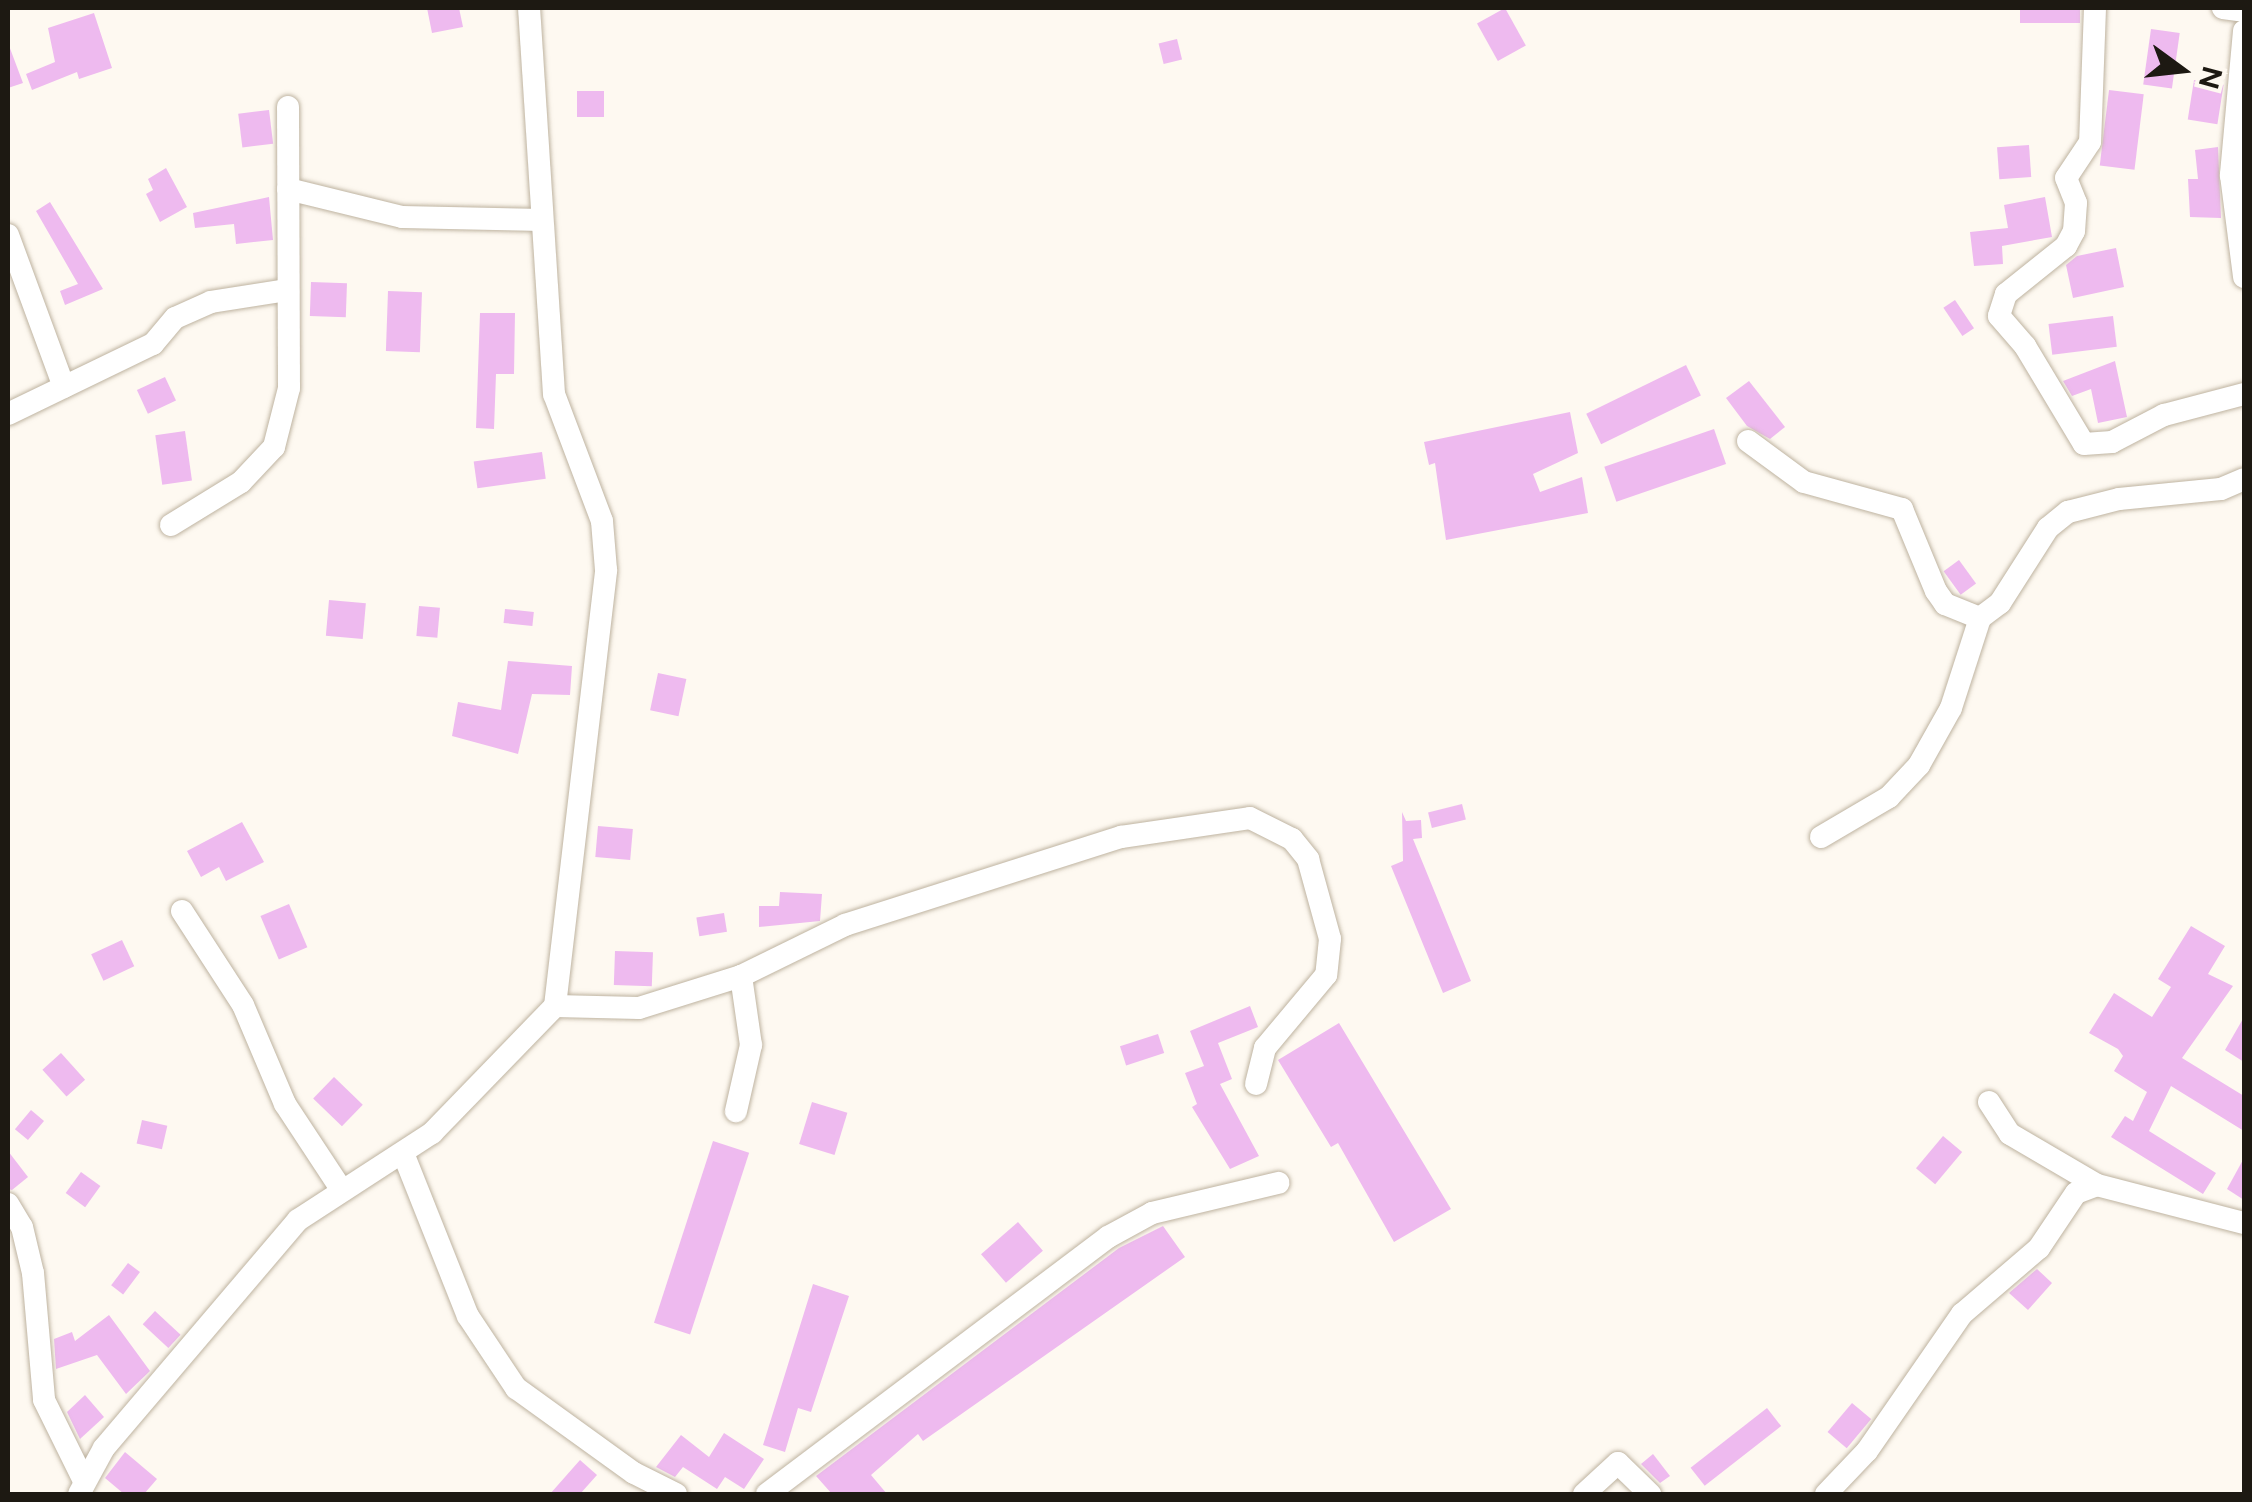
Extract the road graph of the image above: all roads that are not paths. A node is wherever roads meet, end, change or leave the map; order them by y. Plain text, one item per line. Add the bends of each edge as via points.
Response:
1 (528, 8) edge
2 (2095, 8) edge
3 (2223, 8) edge
4 (2244, 11) edge
5 (2244, 31) edge
6 (288, 107) dead end
7 (288, 190) junction
8 (542, 220) junction
9 (8, 235) edge
10 (2244, 277) edge
11 (288, 290) junction
12 (64, 387) junction
13 (2244, 394) edge
14 (8, 414) edge
15 (1748, 442) dead end
16 (2244, 479) edge
17 (171, 524) dead end
18 (1980, 618) junction
19 (1820, 837) dead end
20 (182, 911) dead end
21 (741, 976) junction
22 (555, 1006) junction
23 (1256, 1084) dead end
24 (1989, 1102) dead end
25 (736, 1111) dead end
26 (403, 1152) junction
27 (373, 1169) junction
28 (1278, 1183) dead end
29 (2098, 1184) junction
30 (341, 1189) junction
31 (414, 1192) junction
32 (8, 1204) edge
33 (2244, 1224) edge
34 (630, 1484) edge
35 (81, 1488) edge
36 (676, 1494) edge
37 (767, 1494) edge
38 (1584, 1494) edge
39 (1650, 1494) edge
40 (1826, 1494) edge

1 - 8 street
2 - 13 street via 2090,142 2066,178 2076,203 2074,231 2066,246 2006,294 1999,316 2026,346 2084,444 2112,442 2164,415
3 - 4 street
5 - 10 street via 2232,174
6 - 7 street
7 - 8 street via 402,217
7 - 11 street
8 - 22 street via 554,394 602,521 606,570
9 - 12 street
11 - 12 street via 211,302 175,318 152,344
11 - 17 street via 289,388 274,448 241,482
12 - 14 street
15 - 18 street via 1804,482 1902,509 1936,592 1945,604
16 - 18 street via 2221,489 2119,499 2068,512 2048,528 1989,616
18 - 19 street via 1951,708 1920,766 1889,797
20 - 30 street via 242,1005 285,1104
21 - 22 street via 639,1008
21 - 23 street via 845,926 1121,838 1250,818 1292,838 1308,859 1330,939 1326,975 1265,1048
21 - 25 street via 750,1045
22 - 26 street via 509,1059
24 - 29 street via 2010,1134
26 - 27 street
26 - 31 street
27 - 30 street
27 - 31 street
28 - 37 street via 1152,1213 1108,1237
29 - 33 street
29 - 40 street via 2076,1192 2039,1248 1962,1314 1867,1452
30 - 35 street via 248,1273
31 - 34 street via 468,1316 516,1388
32 - 35 street via 34,1272 44,1400
34 - 36 street
38 - 39 street via 1618,1462

